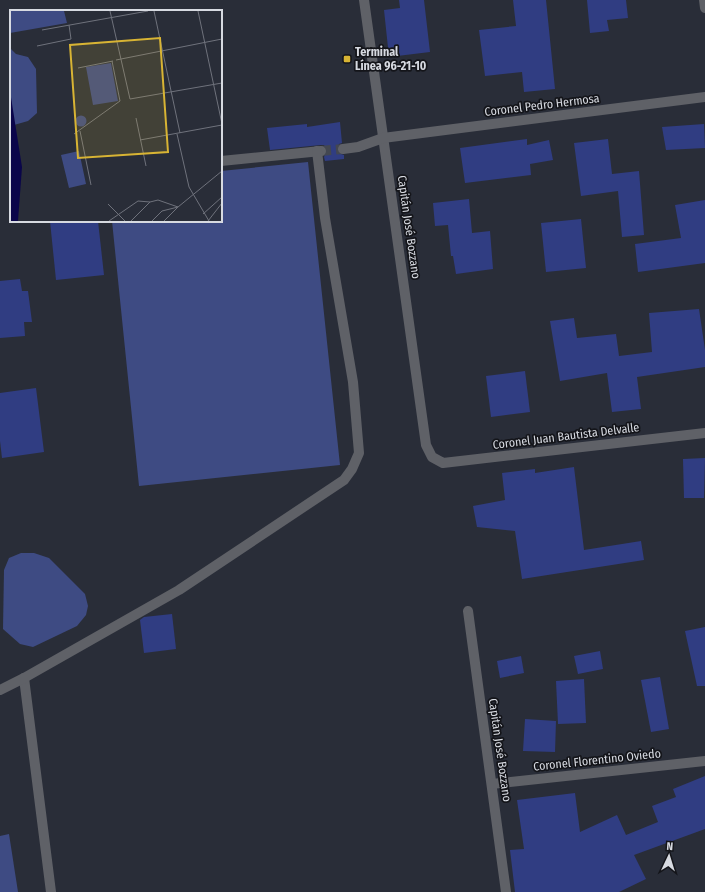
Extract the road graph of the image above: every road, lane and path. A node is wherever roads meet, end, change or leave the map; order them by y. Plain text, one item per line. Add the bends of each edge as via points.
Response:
1 (364, 0) edge
2 (704, 0) edge
3 (705, 8) edge
4 (705, 97) edge
5 (383, 138) junction
6 (343, 148) tunnel mouth
7 (222, 161) edge
8 (705, 433) edge
9 (432, 457) joint
10 (468, 611) dead end
11 (24, 678) junction
12 (0, 690) edge
13 (705, 761) edge
14 (492, 784) junction
15 (52, 892) edge
16 (506, 892) edge

1 - 5 street, Capitán José Bozzano
2 - 3 street
4 - 5 street, Coronel Pedro Hermosa
5 - 6 street, Coronel Pedro Hermosa via 358,147
5 - 9 street, Capitán José Bozzano via 426,445
7 - 11 street via 319,151 326,218 353,382 359,453 344,480 179,590
8 - 9 street, Coronel Juan Bautista Delvalle via 443,463
10 - 14 street, Capitán José Bozzano
11 - 12 street
11 - 15 street
13 - 14 street, Coronel Florentino Oviedo
14 - 16 street, Capitán José Bozzano

